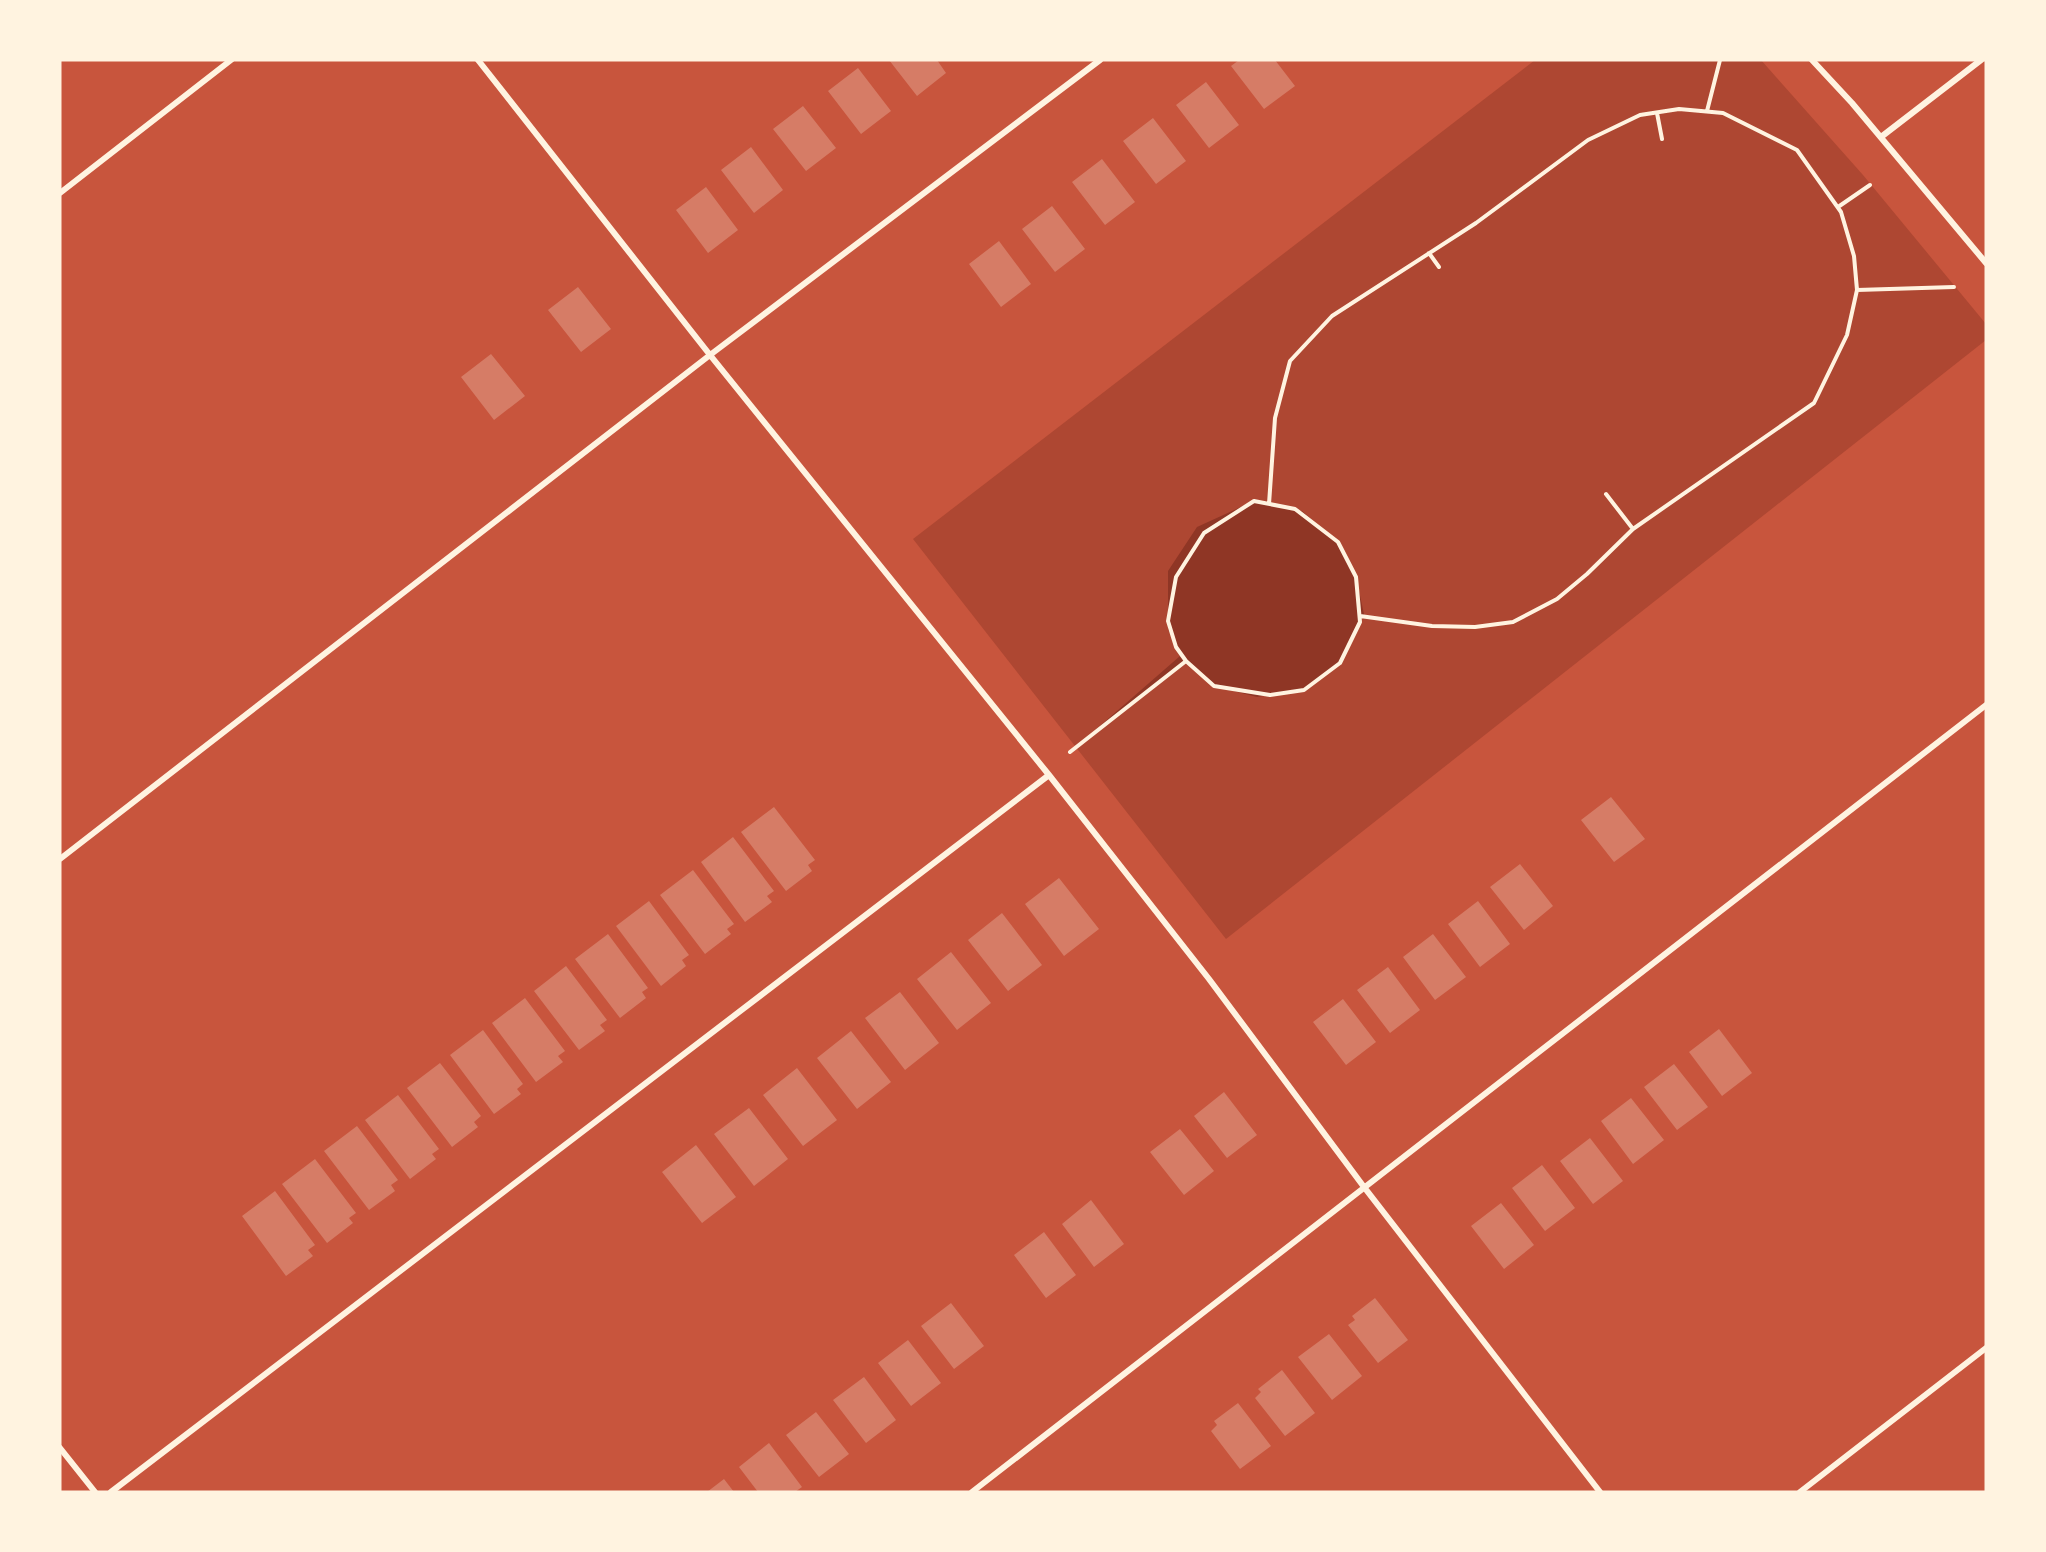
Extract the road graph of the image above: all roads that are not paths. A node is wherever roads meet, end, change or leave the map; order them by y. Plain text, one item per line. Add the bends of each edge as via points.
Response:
1 (231, 60) edge
2 (478, 60) edge
3 (1100, 60) edge
4 (1812, 60) edge
5 (1981, 60) edge
6 (1881, 137) junction
7 (60, 193) edge
8 (1986, 263) edge
9 (710, 356) junction
10 (1986, 705) edge
11 (1049, 775) junction
12 (60, 859) edge
13 (1364, 1187) junction
14 (1986, 1348) edge
15 (60, 1448) edge
16 (95, 1492) edge
17 (111, 1492) edge
18 (972, 1492) edge
19 (1600, 1492) edge
20 (1800, 1492) edge

1 - 7 street
2 - 9 street
3 - 9 street
4 - 6 street
5 - 6 street
6 - 8 street
9 - 11 street
9 - 12 street
10 - 13 street
11 - 13 street via 1209,979
11 - 17 street
13 - 18 street
13 - 19 street
14 - 20 street
15 - 16 street

